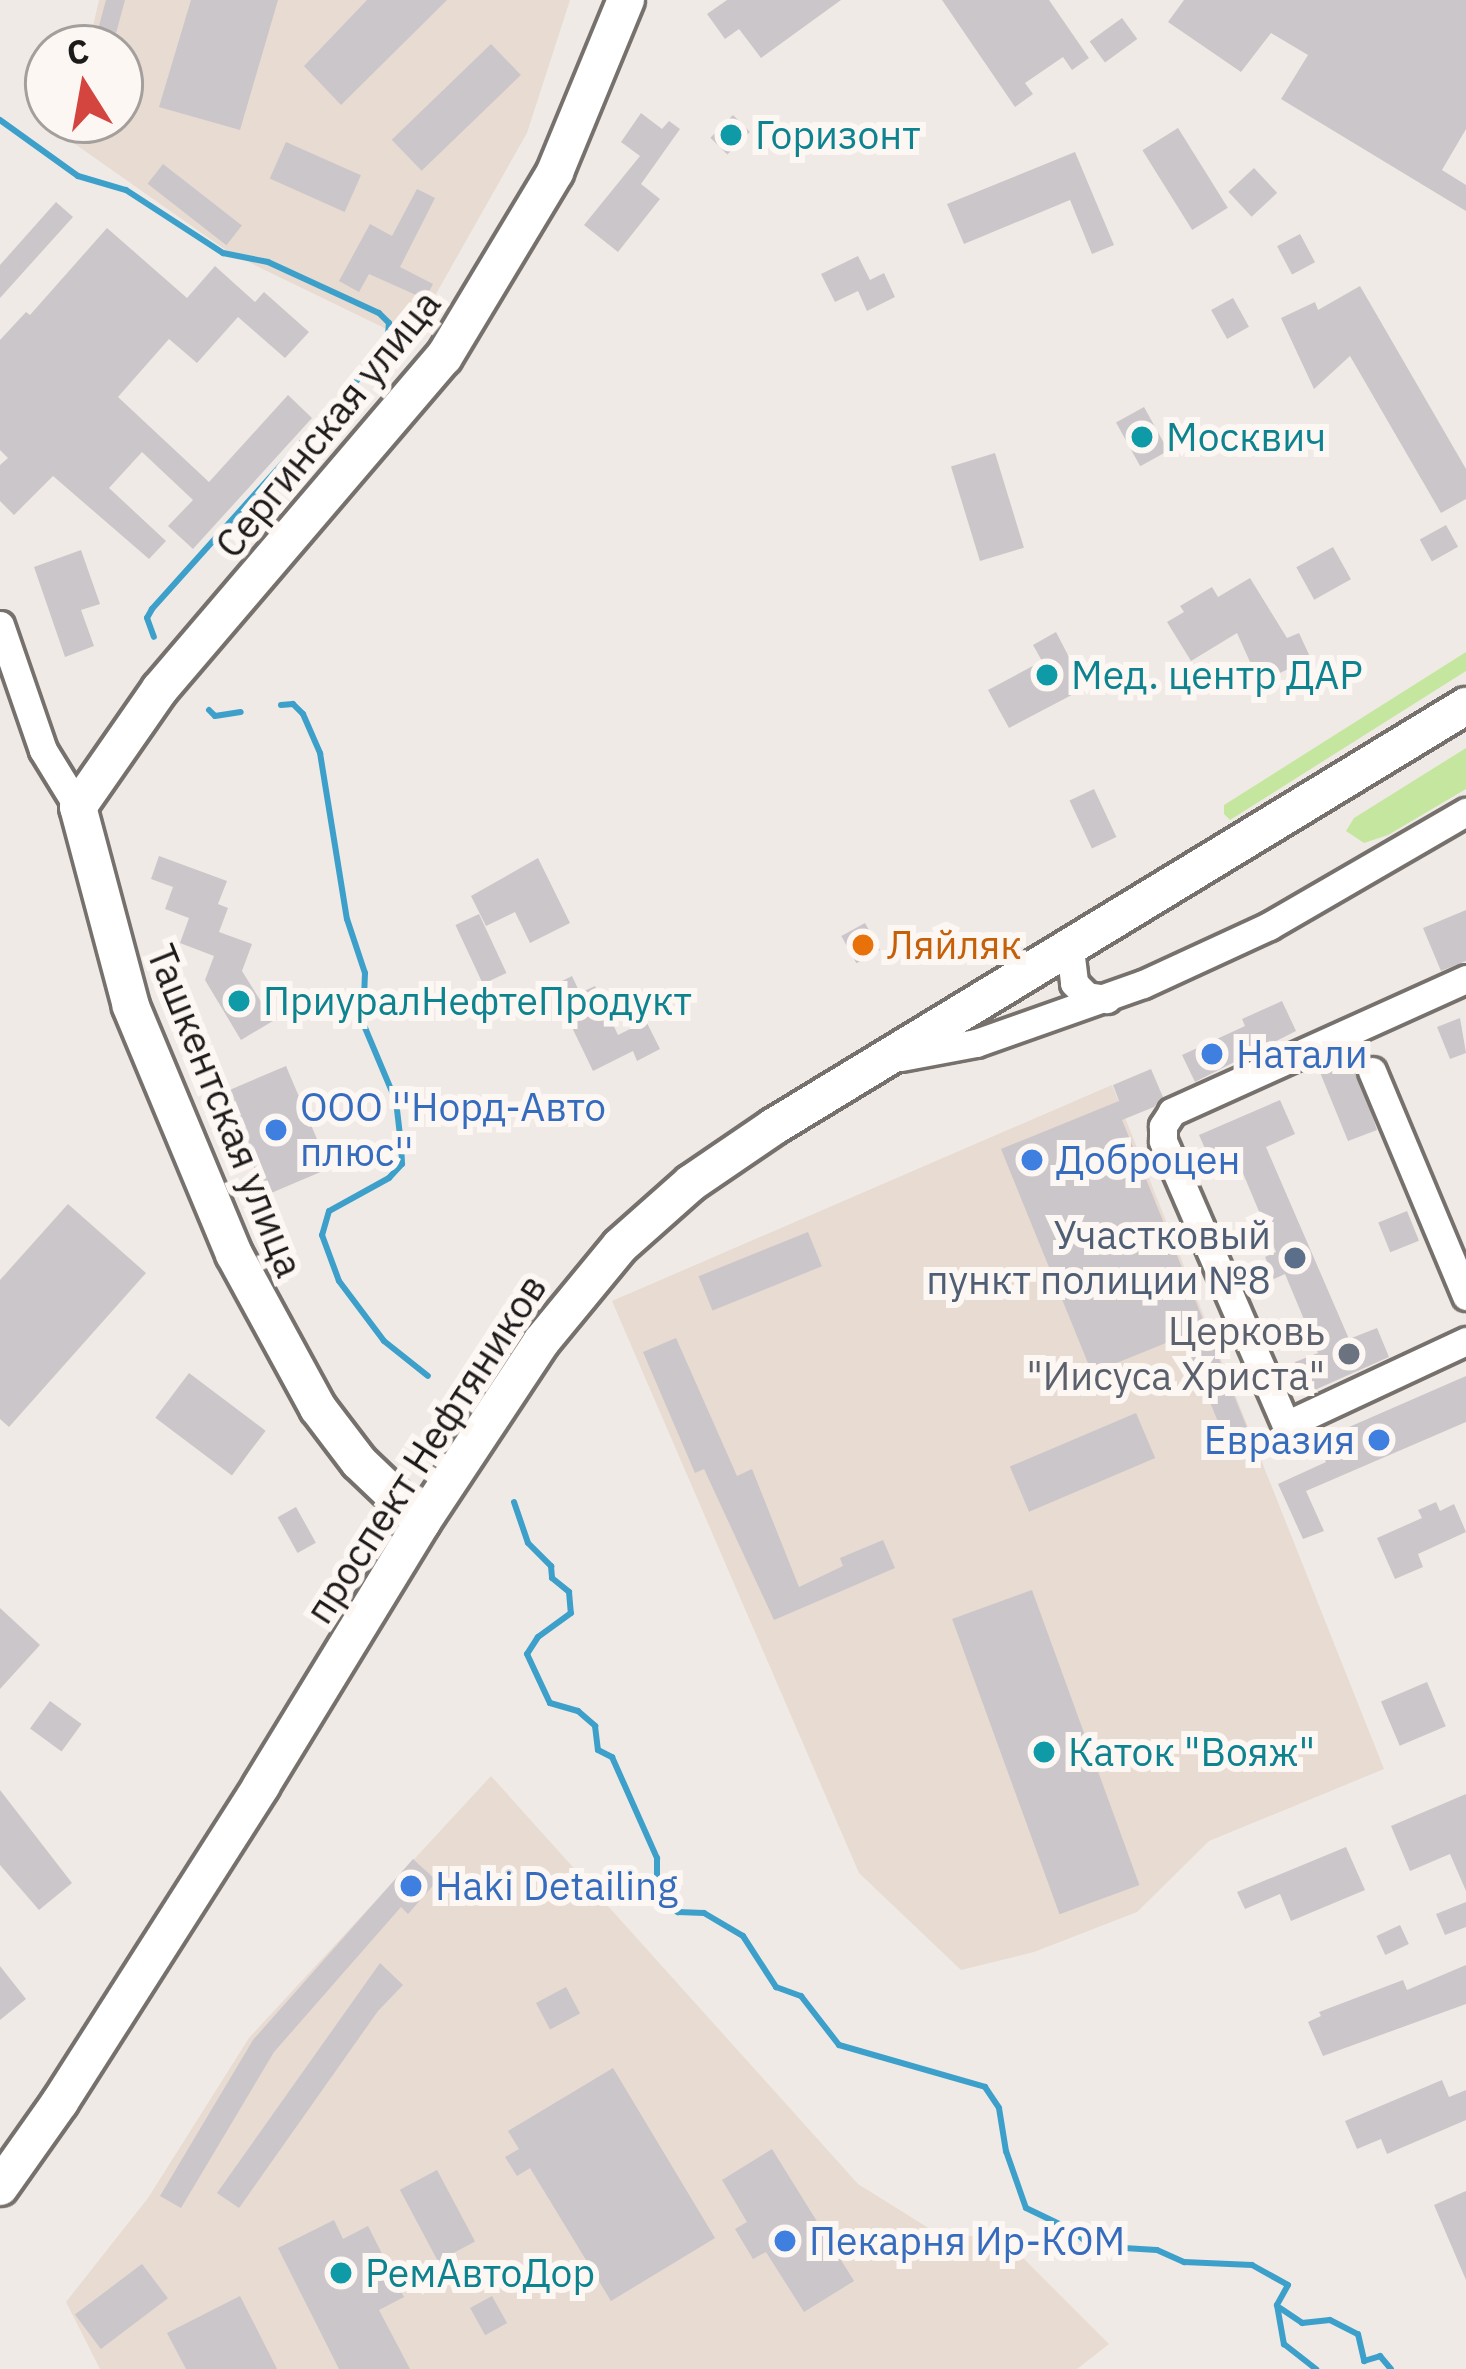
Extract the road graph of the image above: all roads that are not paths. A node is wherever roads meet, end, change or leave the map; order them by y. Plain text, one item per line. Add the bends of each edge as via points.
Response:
1 (626, 0) edge
2 (0, 626) edge
3 (1466, 706) edge
4 (78, 807) junction
5 (1466, 812) edge
6 (1070, 950) junction
7 (1464, 987) edge
8 (1107, 999) junction
9 (889, 1059) junction
10 (1372, 1071) dead end
11 (1466, 1296) edge
12 (1466, 1341) edge
13 (422, 1522) junction
14 (0, 2187) edge

1 - 4 main road, Сергинская улица via 555,172 456,340 160,689
2 - 4 street, Ташкентская улица via 43,750
3 - 6 main road, проспект Нефтяников
4 - 13 main road, Ташкентская улица via 131,1006 234,1254 318,1408 359,1462
5 - 8 street via 1269,926
6 - 8 street via 1074,983 1087,996
6 - 9 main road, проспект Нефтяников
7 - 12 street via 1172,1112 1163,1141 1286,1425
8 - 9 street via 976,1043
9 - 13 main road, проспект Нефтяников via 724,1159 620,1246 541,1342
10 - 11 street
13 - 14 main road, проспект Нефтяников

